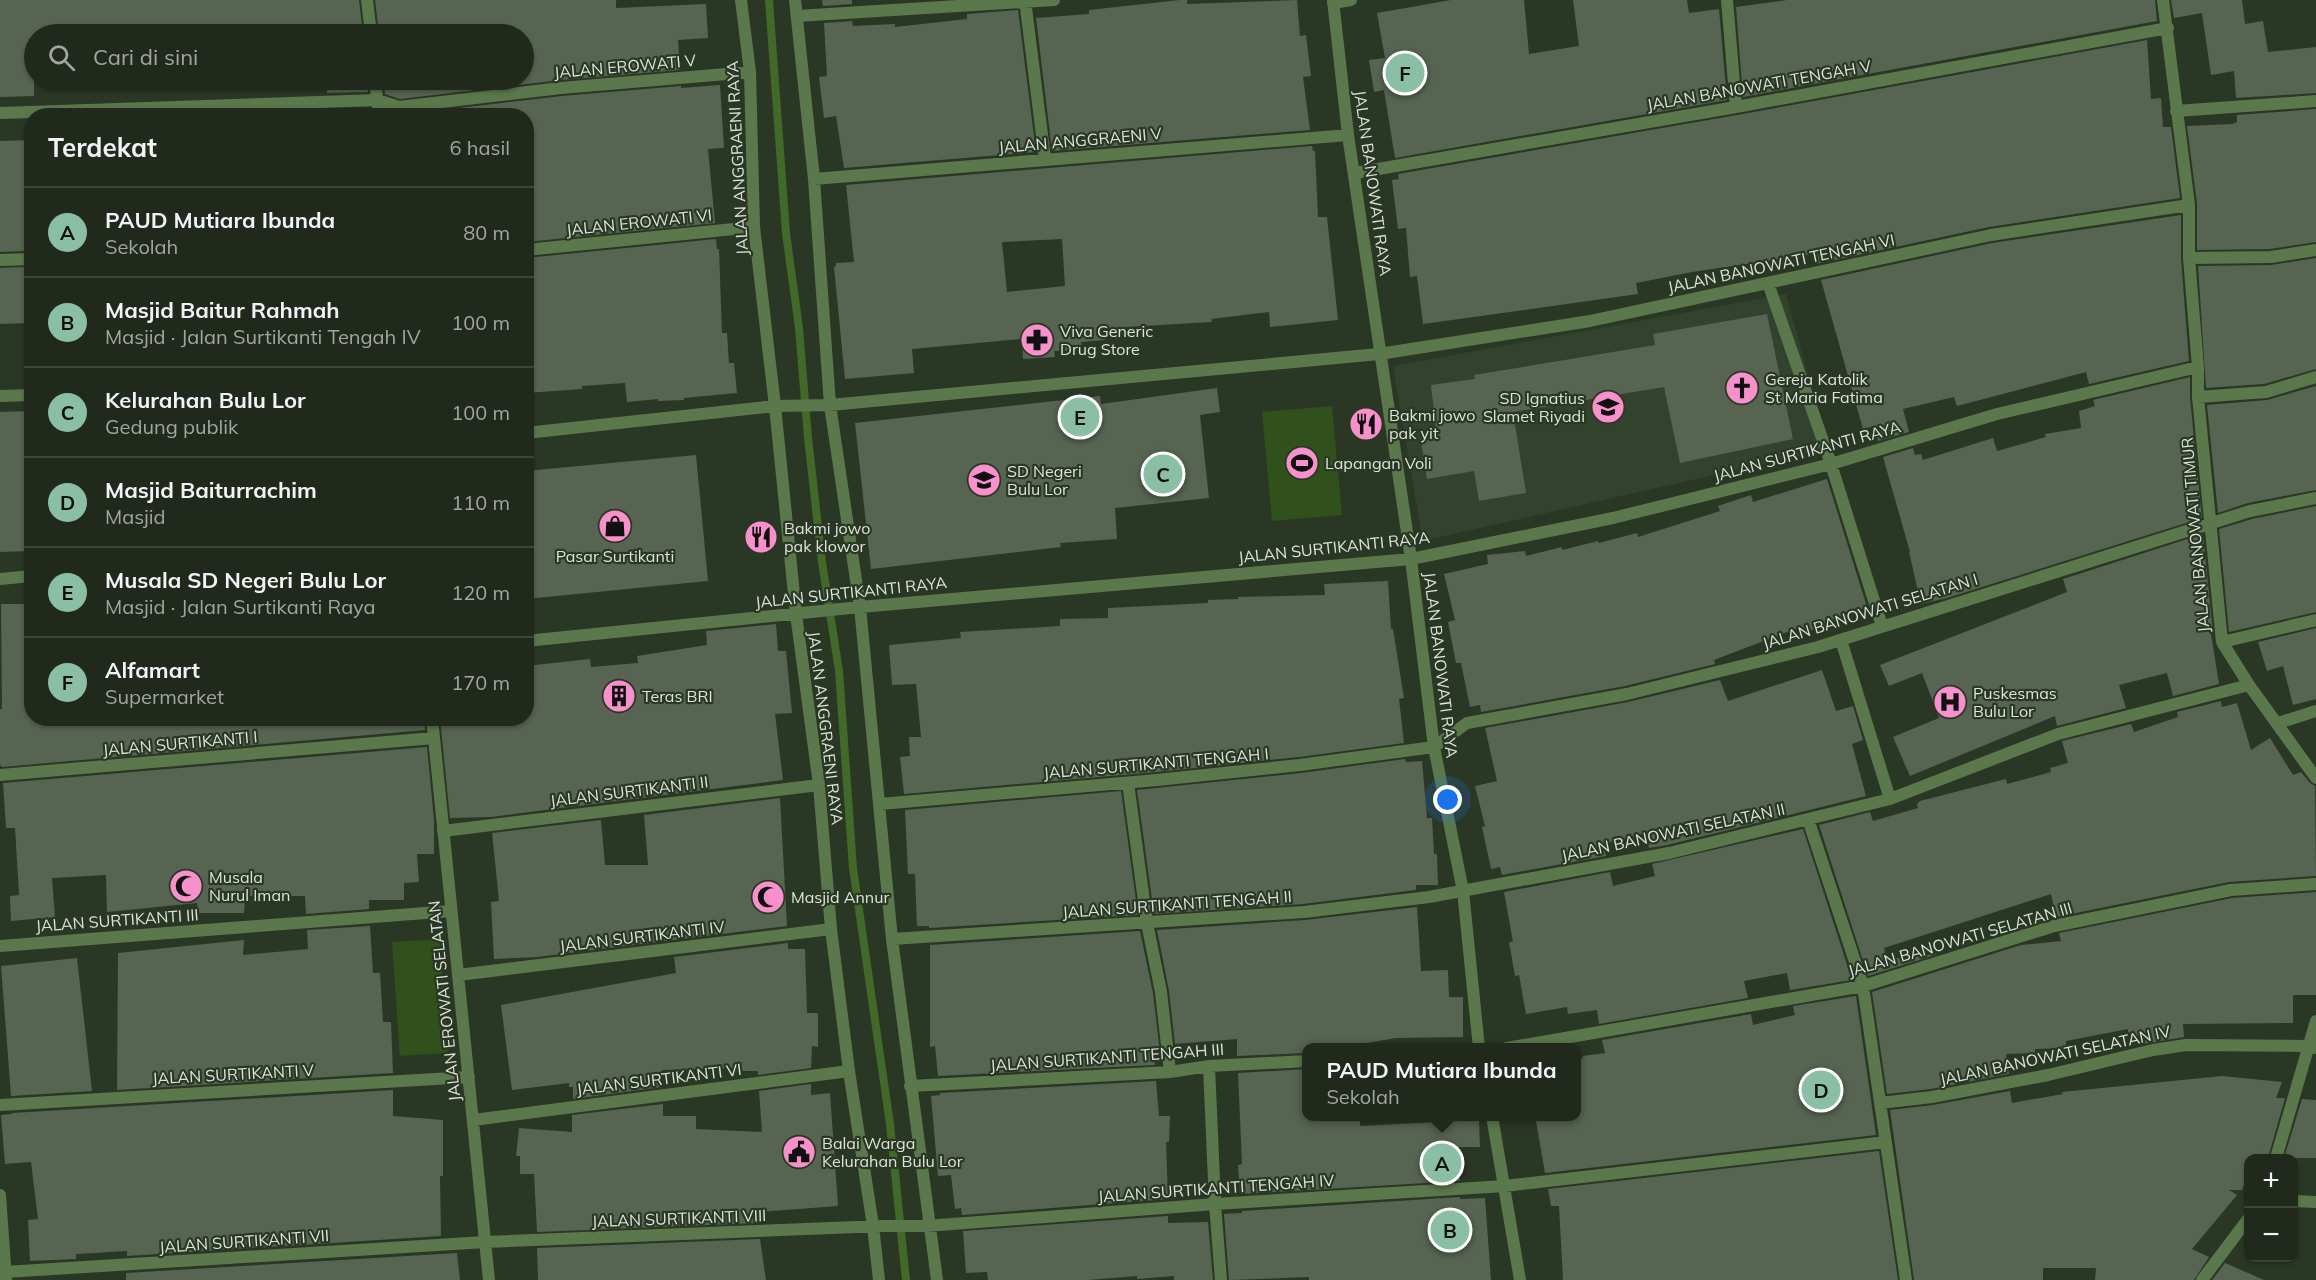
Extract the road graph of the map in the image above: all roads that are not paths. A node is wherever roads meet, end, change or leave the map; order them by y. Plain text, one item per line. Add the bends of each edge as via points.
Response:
1 (367, 0) edge
2 (741, 0) edge
3 (795, 0) edge
4 (1054, 0) edge
5 (1352, 0) edge
6 (1727, 0) edge
7 (2163, 0) edge
8 (1025, 1) edge
9 (1333, 1) edge
10 (796, 16) junction
11 (370, 24) edge
12 (2168, 28) junction
13 (750, 72) junction
14 (376, 90) edge
15 (377, 100) junction
16 (2316, 101) edge
17 (1736, 107) junction
18 (145, 108) edge
19 (378, 108) edge
20 (2176, 111) junction
21 (24, 112) edge
22 (0, 113) edge
23 (1348, 135) junction
24 (1045, 159) junction
25 (1356, 173) junction
26 (814, 179) junction
27 (2189, 205) junction
28 (754, 226) junction
29 (534, 249) edge
30 (2316, 250) edge
31 (2189, 258) junction
32 (24, 259) edge
33 (0, 260) edge
34 (1768, 283) junction
35 (1379, 354) junction
36 (2198, 367) junction
37 (2316, 377) edge
38 (24, 395) edge
39 (0, 396) edge
40 (2198, 397) junction
41 (825, 405) junction
42 (779, 406) junction
43 (534, 432) edge
44 (1831, 464) junction
45 (2316, 498) edge
46 (2212, 523) junction
47 (1411, 559) junction
48 (24, 577) edge
49 (0, 579) edge
50 (855, 608) junction
51 (801, 614) junction
52 (2316, 620) edge
53 (1882, 626) junction
54 (534, 640) edge
55 (1841, 640) junction
56 (2222, 642) junction
57 (2249, 685) junction
58 (2316, 711) edge
59 (2278, 723) junction
60 (433, 726) edge
61 (434, 738) junction
62 (1434, 747) junction
63 (0, 776) edge
64 (2316, 778) edge
65 (1128, 783) junction
66 (819, 785) junction
67 (1890, 799) junction
68 (880, 804) junction
69 (1808, 819) junction
70 (443, 831) junction
71 (2316, 884) edge
72 (1463, 891) junction
73 (451, 911) junction
74 (1148, 923) junction
75 (831, 929) junction
76 (892, 939) junction
77 (0, 946) edge
78 (458, 975) junction
79 (1863, 986) junction
80 (2316, 1021) edge
81 (1479, 1043) edge
82 (1530, 1043) edge
83 (2312, 1047) edge
84 (1302, 1061) edge
85 (1209, 1066) junction
86 (849, 1071) junction
87 (1170, 1072) junction
88 (469, 1077) junction
89 (910, 1086) junction
90 (1880, 1103) junction
91 (0, 1105) edge
92 (473, 1120) junction
93 (1493, 1121) edge
94 (1886, 1142) junction
95 (2277, 1154) edge
96 (1505, 1186) junction
97 (0, 1195) edge
98 (2298, 1201) edge
99 (2316, 1202) edge
100 (1215, 1204) junction
101 (2244, 1224) edge
102 (877, 1226) junction
103 (928, 1226) junction
104 (485, 1242) junction
105 (6, 1276) edge
106 (489, 1280) edge
107 (879, 1280) edge
108 (937, 1280) edge
109 (1221, 1280) edge
110 (1520, 1280) edge
111 (1906, 1280) edge
112 (2202, 1280) edge

1 - 11 street
2 - 13 street, JALAN ANGGRAENI RAYA
3 - 10 street
4 - 8 street
5 - 9 street
6 - 17 street
7 - 12 street, JALAN BANOWATI TIMUR
8 - 10 street
8 - 24 street
9 - 23 street, JALAN BANOWATI RAYA
10 - 26 street
12 - 17 street, JALAN BANOWATI TENGAH V
12 - 20 street, JALAN BANOWATI TIMUR
13 - 15 street, JALAN EROWATI V via 399,107
13 - 28 street, JALAN ANGGRAENI RAYA
14 - 15 street
15 - 18 street, JALAN EROWATI V
15 - 19 street
16 - 20 street
17 - 25 street, JALAN BANOWATI TENGAH V
20 - 27 street, JALAN BANOWATI TIMUR
21 - 22 street, JALAN EROWATI V
23 - 24 street, JALAN ANGGRAENI V
23 - 25 street, JALAN BANOWATI RAYA
24 - 26 street, JALAN ANGGRAENI V
25 - 35 street, JALAN BANOWATI RAYA
26 - 41 street
27 - 31 street, JALAN BANOWATI TIMUR
27 - 34 street, JALAN BANOWATI TENGAH VI via 1990,235
28 - 29 street, JALAN EROWATI VI
28 - 42 street, JALAN ANGGRAENI RAYA
30 - 31 street via 2271,257
31 - 36 street, JALAN BANOWATI TIMUR
32 - 33 street
34 - 35 street, JALAN BANOWATI TENGAH VI via 1590,321
34 - 44 street
35 - 41 street
35 - 47 street, JALAN BANOWATI RAYA
36 - 40 street, JALAN BANOWATI TIMUR
36 - 44 street, JALAN SURTIKANTI RAYA via 1997,414
37 - 40 street via 2266,392
38 - 39 street
40 - 46 street, JALAN BANOWATI TIMUR
41 - 42 street
41 - 50 street
42 - 43 street
42 - 51 street, JALAN ANGGRAENI RAYA
44 - 47 street, JALAN SURTIKANTI RAYA via 1613,518
44 - 53 street
45 - 46 street, JALAN BANOWATI SELATAN I
46 - 53 street, JALAN BANOWATI SELATAN I
46 - 56 street, JALAN BANOWATI TIMUR
47 - 50 street, JALAN SURTIKANTI RAYA
47 - 62 street, JALAN BANOWATI RAYA
48 - 49 street
50 - 51 street, JALAN SURTIKANTI RAYA
50 - 68 street
51 - 54 street, JALAN SURTIKANTI RAYA
51 - 66 street, JALAN ANGGRAENI RAYA
52 - 56 street
53 - 55 street, JALAN BANOWATI SELATAN I
55 - 62 street, JALAN BANOWATI SELATAN I via 1627,694 1467,723
55 - 67 street
56 - 57 street, JALAN BANOWATI TIMUR
57 - 59 street, JALAN BANOWATI TIMUR
57 - 67 street, JALAN BANOWATI SELATAN II via 2058,734
58 - 59 street
59 - 64 street, JALAN BANOWATI TIMUR
60 - 61 street, JALAN EROWATI SELATAN
61 - 63 street, JALAN SURTIKANTI I
61 - 70 street, JALAN EROWATI SELATAN
62 - 65 street, JALAN SURTIKANTI TENGAH I
62 - 72 street, JALAN BANOWATI RAYA
65 - 68 street, JALAN SURTIKANTI TENGAH I
65 - 74 street
66 - 70 street, JALAN SURTIKANTI II
66 - 75 street, JALAN ANGGRAENI RAYA
67 - 69 street, JALAN BANOWATI SELATAN II
68 - 76 street
69 - 72 street, JALAN BANOWATI SELATAN II via 1669,853
69 - 79 street
70 - 73 street, JALAN EROWATI SELATAN
71 - 79 street, JALAN BANOWATI SELATAN III via 2231,890 2054,926
72 - 74 street, JALAN SURTIKANTI TENGAH II via 1304,912
72 - 81 street, JALAN BANOWATI RAYA
73 - 77 street, JALAN SURTIKANTI III
73 - 78 street, JALAN EROWATI SELATAN
74 - 76 street, JALAN SURTIKANTI TENGAH II
74 - 87 street
75 - 78 street, JALAN SURTIKANTI IV
75 - 86 street, JALAN ANGGRAENI RAYA
76 - 89 street
78 - 88 street, JALAN EROWATI SELATAN
79 - 82 street, JALAN BANOWATI SELATAN III
79 - 90 street
80 - 83 street
83 - 90 street, JALAN BANOWATI SELATAN IV via 2186,1045 2025,1080
83 - 95 street
84 - 85 street, JALAN SURTIKANTI TENGAH III
85 - 87 street, JALAN SURTIKANTI TENGAH III
85 - 100 street
86 - 92 street, JALAN SURTIKANTI VI
86 - 102 street, JALAN ANGGRAENI RAYA
87 - 89 street, JALAN SURTIKANTI TENGAH III
88 - 91 street, JALAN SURTIKANTI V
88 - 92 street, JALAN EROWATI SELATAN
89 - 103 street
90 - 94 street
92 - 104 street, JALAN EROWATI SELATAN
93 - 96 street
94 - 96 street
94 - 111 street
96 - 100 street, JALAN SURTIKANTI TENGAH IV
96 - 110 street
97 - 105 street
98 - 99 street
100 - 103 street, JALAN SURTIKANTI TENGAH IV
100 - 109 street
101 - 112 street
102 - 103 street, JALAN SURTIKANTI TENGAH IV
102 - 104 street, JALAN SURTIKANTI VIII
102 - 107 street, JALAN ANGGRAENI RAYA
103 - 108 street
104 - 105 street, JALAN SURTIKANTI VII
104 - 106 street, JALAN EROWATI SELATAN

